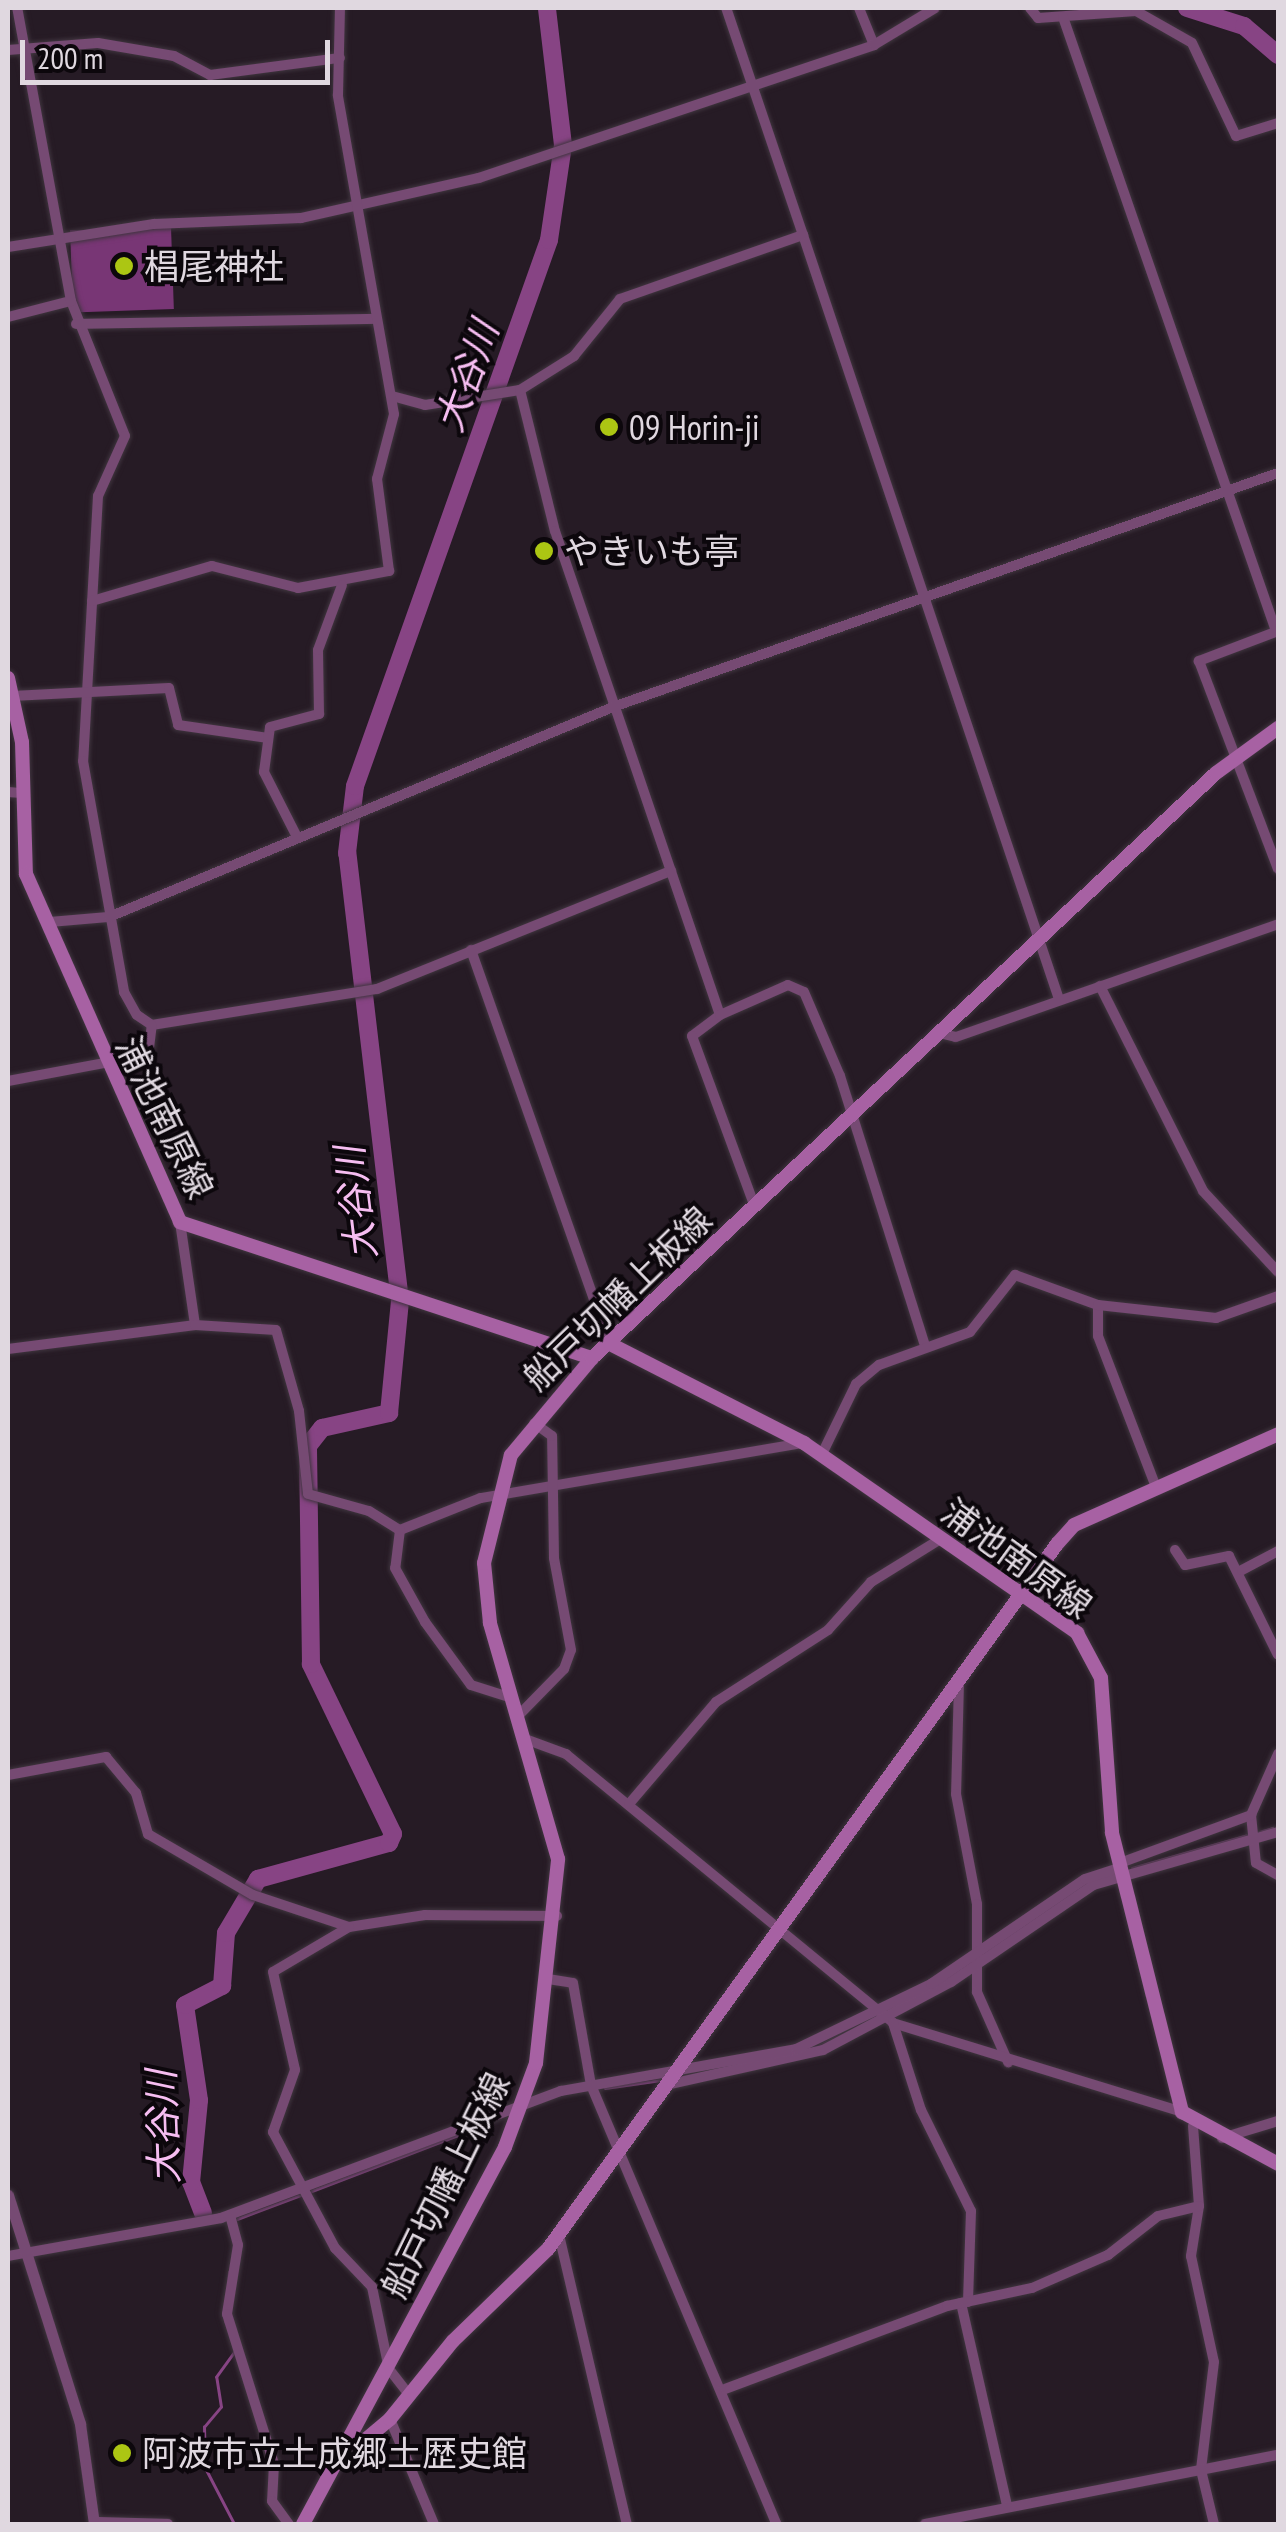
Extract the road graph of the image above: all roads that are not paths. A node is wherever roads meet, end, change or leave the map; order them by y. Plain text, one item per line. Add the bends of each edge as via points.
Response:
1 (17, 8) edge
2 (340, 8) edge
3 (726, 8) edge
4 (859, 8) edge
5 (936, 8) edge
6 (1030, 8) edge
7 (1064, 16) junction
8 (874, 45) junction
9 (14, 51) edge
10 (340, 58) junction
11 (753, 85) junction
12 (1278, 123) edge
13 (357, 206) junction
14 (803, 235) junction
15 (60, 239) junction
16 (8, 248) edge
17 (70, 301) junction
18 (8, 316) edge
19 (376, 319) junction
20 (76, 324) junction
21 (520, 390) junction
22 (392, 396) junction
23 (1278, 474) edge
24 (1228, 491) junction
25 (342, 585) junction
26 (928, 596) junction
27 (92, 600) junction
28 (1277, 631) edge
29 (8, 678) edge
30 (12, 696) junction
31 (93, 696) junction
32 (614, 708) junction
33 (1278, 728) edge
34 (268, 738) junction
35 (1236, 758) junction
36 (14, 793) edge
37 (296, 835) junction
38 (1278, 869) edge
39 (671, 872) junction
40 (109, 917) junction
41 (49, 922) junction
42 (1278, 924) edge
43 (1039, 939) junction
44 (472, 950) junction
45 (1100, 986) junction
46 (1059, 999) junction
47 (720, 1015) junction
48 (152, 1025) junction
49 (939, 1033) junction
50 (103, 1065) junction
51 (8, 1081) edge
52 (853, 1114) junction
53 (755, 1208) junction
54 (180, 1222) junction
55 (1278, 1272) edge
56 (1278, 1296) edge
57 (1098, 1305) junction
58 (196, 1325) junction
59 (610, 1344) junction
60 (926, 1346) junction
61 (8, 1349) edge
62 (592, 1358) junction
63 (532, 1422) junction
64 (1277, 1438) edge
65 (804, 1443) junction
66 (822, 1454) junction
67 (1156, 1487) junction
68 (552, 1492) junction
69 (495, 1496) junction
70 (400, 1530) junction
71 (940, 1540) junction
72 (1175, 1550) dead end
73 (1278, 1551) edge
74 (1242, 1570) junction
75 (1024, 1598) junction
76 (1278, 1655) edge
77 (959, 1682) junction
78 (512, 1698) junction
79 (518, 1716) junction
80 (525, 1738) junction
81 (1278, 1754) edge
82 (8, 1776) edge
83 (630, 1804) junction
84 (1251, 1815) junction
85 (1278, 1832) edge
86 (1250, 1835) junction
87 (1122, 1869) junction
88 (1278, 1874) edge
89 (558, 1916) junction
90 (349, 1927) junction
91 (778, 1930) junction
92 (977, 1959) junction
93 (548, 1979) junction
94 (884, 2016) junction
95 (1008, 2062) junction
96 (670, 2079) junction
97 (593, 2088) junction
98 (524, 2105) junction
99 (1182, 2112) junction
100 (1278, 2121) edge
101 (1193, 2126) junction
102 (1221, 2138) junction
103 (620, 2152) junction
104 (1278, 2164) edge
105 (307, 2190) junction
106 (8, 2195) edge
107 (1199, 2206) junction
108 (230, 2215) junction
109 (559, 2235) junction
110 (22, 2251) junction
111 (8, 2256) edge
112 (964, 2302) junction
113 (388, 2364) junction
114 (725, 2388) junction
115 (408, 2396) junction
116 (390, 2418) junction
117 (348, 2441) junction
118 (1278, 2455) edge
119 (1201, 2470) junction
120 (1007, 2505) junction
121 (94, 2523) edge
122 (168, 2524) edge
123 (289, 2524) edge
124 (303, 2524) edge
125 (434, 2524) edge
126 (627, 2524) edge
127 (776, 2524) edge
128 (925, 2524) edge
129 (1214, 2524) edge

1 - 9 street
2 - 10 street
3 - 11 street
4 - 8 street
5 - 8 street
6 - 7 street via 1038,18
7 - 12 street via 1136,12 1192,43 1236,136
7 - 24 street
8 - 11 street
9 - 10 street via 98,43 174,56 210,75
9 - 15 street
10 - 13 street
11 - 13 street via 562,154
11 - 14 street
13 - 15 street via 253,224 154,224
13 - 19 street
14 - 21 street via 620,299 574,356
14 - 26 street
15 - 16 street
15 - 17 street
17 - 18 street
17 - 20 street
19 - 20 street
19 - 22 street
20 - 27 street via 125,436 98,496
21 - 22 street via 425,405
21 - 32 street
22 - 25 street via 378,479 389,571
23 - 24 street
24 - 26 street
24 - 28 street
25 - 27 street via 298,588 212,566
25 - 34 street via 318,650 319,714 280,721
26 - 32 street
26 - 43 street
27 - 31 street
28 - 35 street via 1199,661
29 - 30 main road, 浦池南原線
30 - 31 street
30 - 36 main road, 浦池南原線
31 - 34 street via 169,688 178,725
31 - 40 street via 83,761
32 - 37 street
32 - 39 street
33 - 35 main road, 船戸切幡上板線
34 - 37 street via 264,772
35 - 38 street
35 - 43 main road, 船戸切幡上板線
36 - 41 main road, 浦池南原線 via 21,850
37 - 40 street
39 - 44 street
39 - 47 street
40 - 41 street
40 - 48 street via 124,992
41 - 50 main road, 浦池南原線
42 - 45 street
43 - 46 street
43 - 49 main road, 船戸切幡上板線
44 - 48 street via 365,991
44 - 59 street
45 - 46 street
45 - 55 street via 1203,1192
46 - 49 street via 956,1037
47 - 52 street via 788,985 804,992
47 - 53 street via 692,1036
48 - 50 street via 149,1048
49 - 52 main road, 船戸切幡上板線
50 - 51 street
50 - 54 main road, 浦池南原線
52 - 53 main road, 船戸切幡上板線
52 - 60 street
53 - 59 main road, 船戸切幡上板線
54 - 58 street
54 - 62 main road, 浦池南原線
56 - 57 street via 1216,1318
57 - 60 street via 1014,1275 970,1332
57 - 67 street via 1098,1336
58 - 61 street
58 - 70 street via 283,1334 308,1494 370,1511
59 - 62 main road, 船戸切幡上板線
59 - 65 main road, 浦池南原線
60 - 66 street via 856,1384
62 - 63 main road, 船戸切幡上板線
63 - 68 street via 552,1436
63 - 69 main road, 船戸切幡上板線
64 - 67 main road
65 - 66 main road, 浦池南原線
65 - 68 street via 657,1462
66 - 71 main road, 浦池南原線
67 - 75 main road via 1074,1526
68 - 69 street
68 - 79 street via 570,1650 564,1669
69 - 70 street
69 - 78 main road, 船戸切幡上板線 via 486,1592
70 - 78 street via 395,1568 425,1622 471,1685
71 - 75 main road, 浦池南原線
71 - 83 street via 870,1582 828,1630 716,1702
72 - 74 street via 1185,1565 1229,1556
73 - 74 street
74 - 76 street
75 - 77 main road
75 - 87 main road, 浦池南原線 via 1077,1633 1101,1678
77 - 91 main road
77 - 92 street via 956,1794
78 - 79 main road, 船戸切幡上板線
79 - 80 main road, 船戸切幡上板線
80 - 83 street via 566,1754
80 - 89 main road, 船戸切幡上板線 via 554,1833
81 - 84 street
82 - 90 street via 106,1757 136,1793 148,1834 251,1894
83 - 91 street
84 - 86 street
84 - 87 street
85 - 86 street
86 - 87 street
86 - 88 street via 1262,1872
87 - 92 street
87 - 99 main road, 浦池南原線
89 - 90 street via 424,1915
89 - 93 main road, 船戸切幡上板線
90 - 105 street via 272,1972 295,2070 273,2132
91 - 94 street
91 - 96 main road
92 - 94 street
92 - 95 street via 978,1992
93 - 97 street via 573,1983
93 - 98 main road, 船戸切幡上板線
94 - 95 street
94 - 96 street via 796,2050
94 - 112 street via 971,2211
95 - 99 street
96 - 97 street
96 - 103 main road
97 - 98 street
97 - 103 street
98 - 105 street
98 - 113 main road, 船戸切幡上板線
99 - 101 main road, 浦池南原線
100 - 102 street
101 - 102 main road, 浦池南原線
101 - 107 street
102 - 104 main road, 浦池南原線
103 - 109 main road
103 - 114 street
105 - 108 street
105 - 113 street via 335,2248 372,2288
106 - 110 street
107 - 112 street via 1158,2216 1108,2255 1032,2288
107 - 119 street via 1191,2256 1214,2362
108 - 110 street
108 - 123 street via 238,2245 227,2314 274,2464 272,2500
109 - 115 main road
109 - 126 street
110 - 111 street
110 - 121 street via 80,2424
112 - 114 street
112 - 120 street
113 - 115 street
113 - 117 main road, 船戸切幡上板線
114 - 127 street
115 - 116 main road
116 - 117 main road via 366,2440
116 - 125 street
117 - 124 main road, 船戸切幡上板線
118 - 119 street
119 - 120 street
119 - 129 street
120 - 128 street
121 - 122 street

